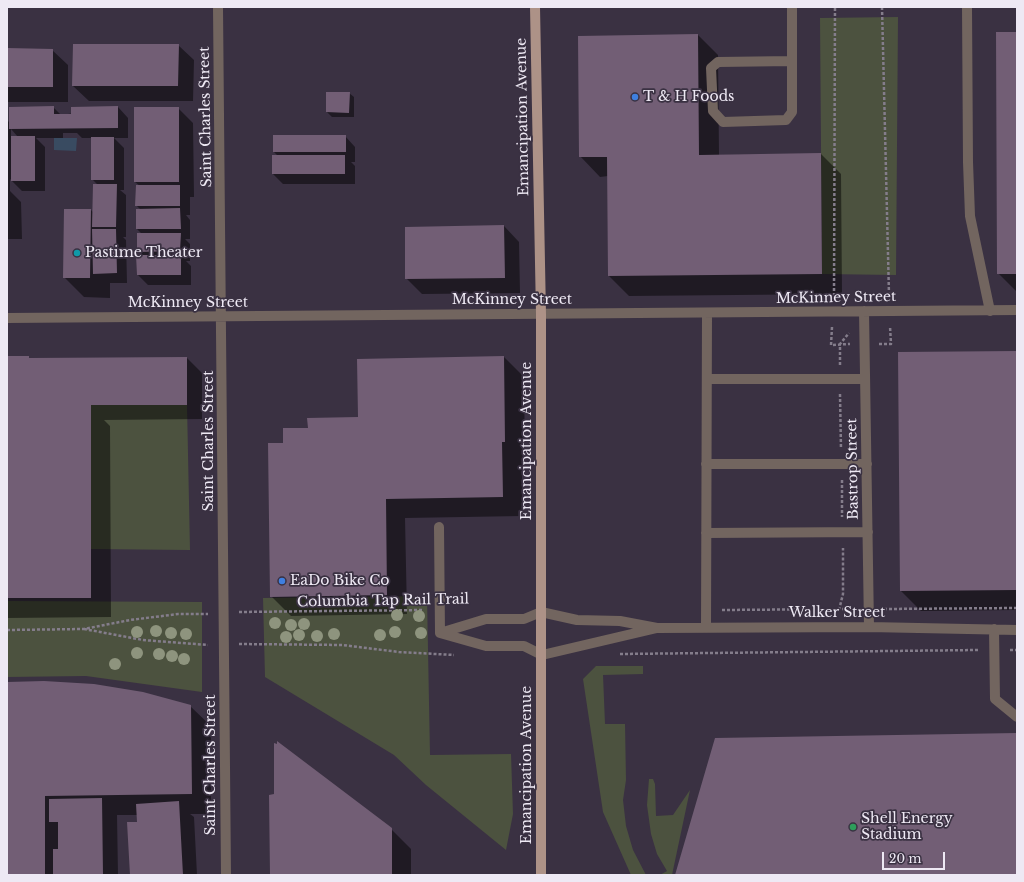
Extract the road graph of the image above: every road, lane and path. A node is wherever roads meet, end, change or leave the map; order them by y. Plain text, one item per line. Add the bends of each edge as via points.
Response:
1 (218, 7) edge
2 (535, 7) edge
3 (792, 7) edge
4 (835, 7) edge
5 (882, 7) edge
6 (967, 7) edge
7 (792, 61) junction
8 (834, 282) dead end
9 (889, 289) dead end
10 (1017, 310) edge
11 (864, 311) junction
12 (990, 311) junction
13 (707, 313) junction
14 (541, 314) junction
15 (222, 316) junction
16 (7, 318) edge
17 (865, 379) junction
18 (707, 380) junction
19 (706, 464) junction
20 (867, 464) junction
21 (440, 527) dead end
22 (868, 532) junction
23 (706, 533) junction
24 (1017, 608) edge
25 (868, 609) junction
26 (440, 610) junction
27 (706, 610) junction
28 (254, 612) dead end
29 (541, 612) junction
30 (199, 614) dead end
31 (706, 627) junction
32 (868, 627) junction
33 (657, 628) junction
34 (84, 629) junction
35 (994, 629) junction
36 (7, 630) edge
37 (1017, 630) edge
38 (440, 633) junction
39 (260, 644) dead end
40 (201, 645) dead end
41 (995, 650) junction
42 (1017, 650) edge
43 (617, 654) dead end
44 (457, 655) dead end
45 (542, 655) junction
46 (1017, 717) edge
47 (226, 875) edge
48 (541, 875) edge

1 - 15 street, Saint Charles Street
2 - 14 main road, Emancipation Avenue
3 - 7 street
4 - 8 path
5 - 9 path
6 - 12 street via 970,216
7 - 7 street via 792,112 786,120 723,122 713,111 711,68 718,62
10 - 12 street, McKinney Street
11 - 12 street, McKinney Street
11 - 13 street, McKinney Street
11 - 17 street, Bastrop Street
13 - 14 street, McKinney Street
13 - 18 street
14 - 15 street, McKinney Street
14 - 29 main road, Emancipation Avenue
15 - 16 street, McKinney Street
15 - 47 street, Saint Charles Street
17 - 18 street
17 - 20 street, Bastrop Street
18 - 19 street
19 - 20 street
19 - 23 street
20 - 22 street, Bastrop Street
21 - 26 street
22 - 23 street
22 - 25 street, Bastrop Street
23 - 27 street
24 - 25 path
25 - 27 path
25 - 32 street, Bastrop Street
26 - 28 path, Columbia Tap Rail Trail
26 - 38 street
27 - 31 street
29 - 33 street, Walker Street via 576,620 620,622
29 - 38 street via 524,619 486,619
29 - 45 main road, Emancipation Avenue
30 - 34 path via 137,619
31 - 32 street, Walker Street
31 - 33 street, Walker Street
32 - 35 street, Walker Street
33 - 45 street, Walker Street
34 - 36 path
34 - 40 path via 143,640
35 - 37 street, Walker Street
35 - 41 street
38 - 45 street via 486,646 524,646
39 - 44 path via 342,645 399,652
41 - 42 path
41 - 43 path
41 - 46 street via 995,699
45 - 48 main road, Emancipation Avenue

